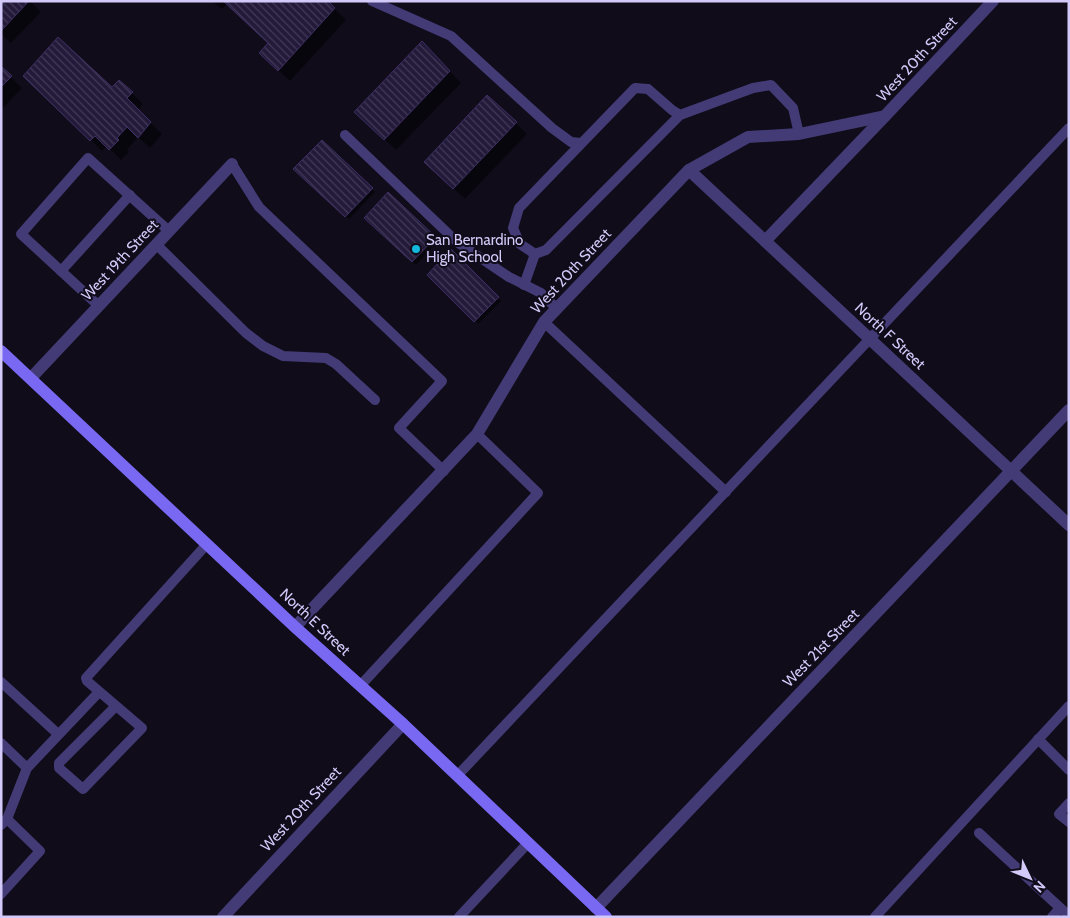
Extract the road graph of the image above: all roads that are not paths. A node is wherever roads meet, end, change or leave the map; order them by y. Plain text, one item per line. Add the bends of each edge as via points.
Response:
1 (372, 1) edge
2 (992, 1) edge
3 (680, 115) junction
4 (886, 116) junction
5 (1069, 128) edge
6 (799, 134) junction
7 (344, 135) dead end
8 (581, 143) junction
9 (232, 164) joint
10 (689, 170) junction
11 (130, 195) junction
12 (170, 231) junction
13 (765, 241) junction
14 (157, 244) junction
15 (535, 254) junction
16 (61, 271) junction
17 (524, 285) junction
18 (99, 306) junction
19 (557, 309) junction
20 (544, 322) junction
21 (870, 340) junction
22 (4, 358) edge
23 (31, 378) junction
24 (375, 400) dead end
25 (1069, 410) edge
26 (477, 434) junction
27 (444, 471) junction
28 (1011, 472) junction
29 (726, 492) junction
30 (1069, 525) edge
31 (207, 544) junction
32 (295, 627) junction
33 (1, 682) edge
34 (360, 686) junction
35 (99, 692) junction
36 (116, 706) junction
37 (1069, 706) edge
38 (402, 724) junction
39 (58, 734) junction
40 (1038, 739) junction
41 (1, 743) edge
42 (27, 768) junction
43 (1069, 770) edge
44 (457, 776) junction
45 (1069, 803) edge
46 (4, 822) edge
47 (1069, 822) edge
48 (980, 833) dead end
49 (528, 843) junction
50 (1, 894) edge
51 (596, 908) junction
52 (1060, 908) junction
53 (1069, 916) edge
54 (223, 917) edge
55 (459, 917) edge
56 (606, 917) edge
57 (874, 917) edge
58 (1052, 917) edge

1 - 8 lane via 451,36 552,128 571,142
2 - 4 street, West 20th Street
3 - 6 lane via 771,85 793,108
3 - 8 lane via 648,89 635,88
3 - 15 lane via 546,250
4 - 6 street, West 20th Street
4 - 13 street, West 20th Street
5 - 21 lane
6 - 10 street, West 20th Street via 748,137
7 - 17 lane via 457,242
8 - 15 lane via 519,208 513,228 520,244
9 - 12 street, West 19th Street
9 - 27 lane via 259,207 442,381 399,428
10 - 13 street, North F Street
10 - 19 street, West 20th Street
11 - 12 lane
11 - 16 lane
11 - 16 lane via 88,158 21,234
12 - 14 street, West 19th Street
13 - 21 street, North F Street
14 - 18 street, West 19th Street
14 - 24 lane via 263,346 283,356 326,358
15 - 17 lane
16 - 18 lane
17 - 19 lane via 540,293
18 - 23 street, West 19th Street
19 - 20 street, West 20th Street
20 - 26 street, West 20th Street
20 - 29 lane
21 - 28 street, North F Street
21 - 29 lane
22 - 23 main road, North E Street
23 - 31 main road, North E Street
25 - 28 street, West 21st Street
26 - 27 street, West 20th Street
26 - 34 lane via 538,493
27 - 32 street, West 20th Street
28 - 30 street, North F Street
28 - 51 street, West 21st Street
29 - 44 lane
31 - 32 main road, North E Street
31 - 35 lane via 86,678
32 - 34 main road, North E Street
33 - 39 lane
34 - 38 main road, North E Street
35 - 36 lane
35 - 39 lane
36 - 36 lane via 59,763 60,768 83,790 142,728
37 - 40 lane
38 - 44 main road, North E Street
38 - 54 street, West 20th Street
39 - 42 lane
40 - 43 lane
40 - 57 lane
41 - 42 lane
42 - 46 lane
44 - 49 main road, North E Street
45 - 47 lane via 1059,814
46 - 50 lane via 40,851
48 - 52 lane
49 - 51 main road, North E Street
49 - 55 lane
51 - 56 main road, North E Street
52 - 53 lane
52 - 58 lane

